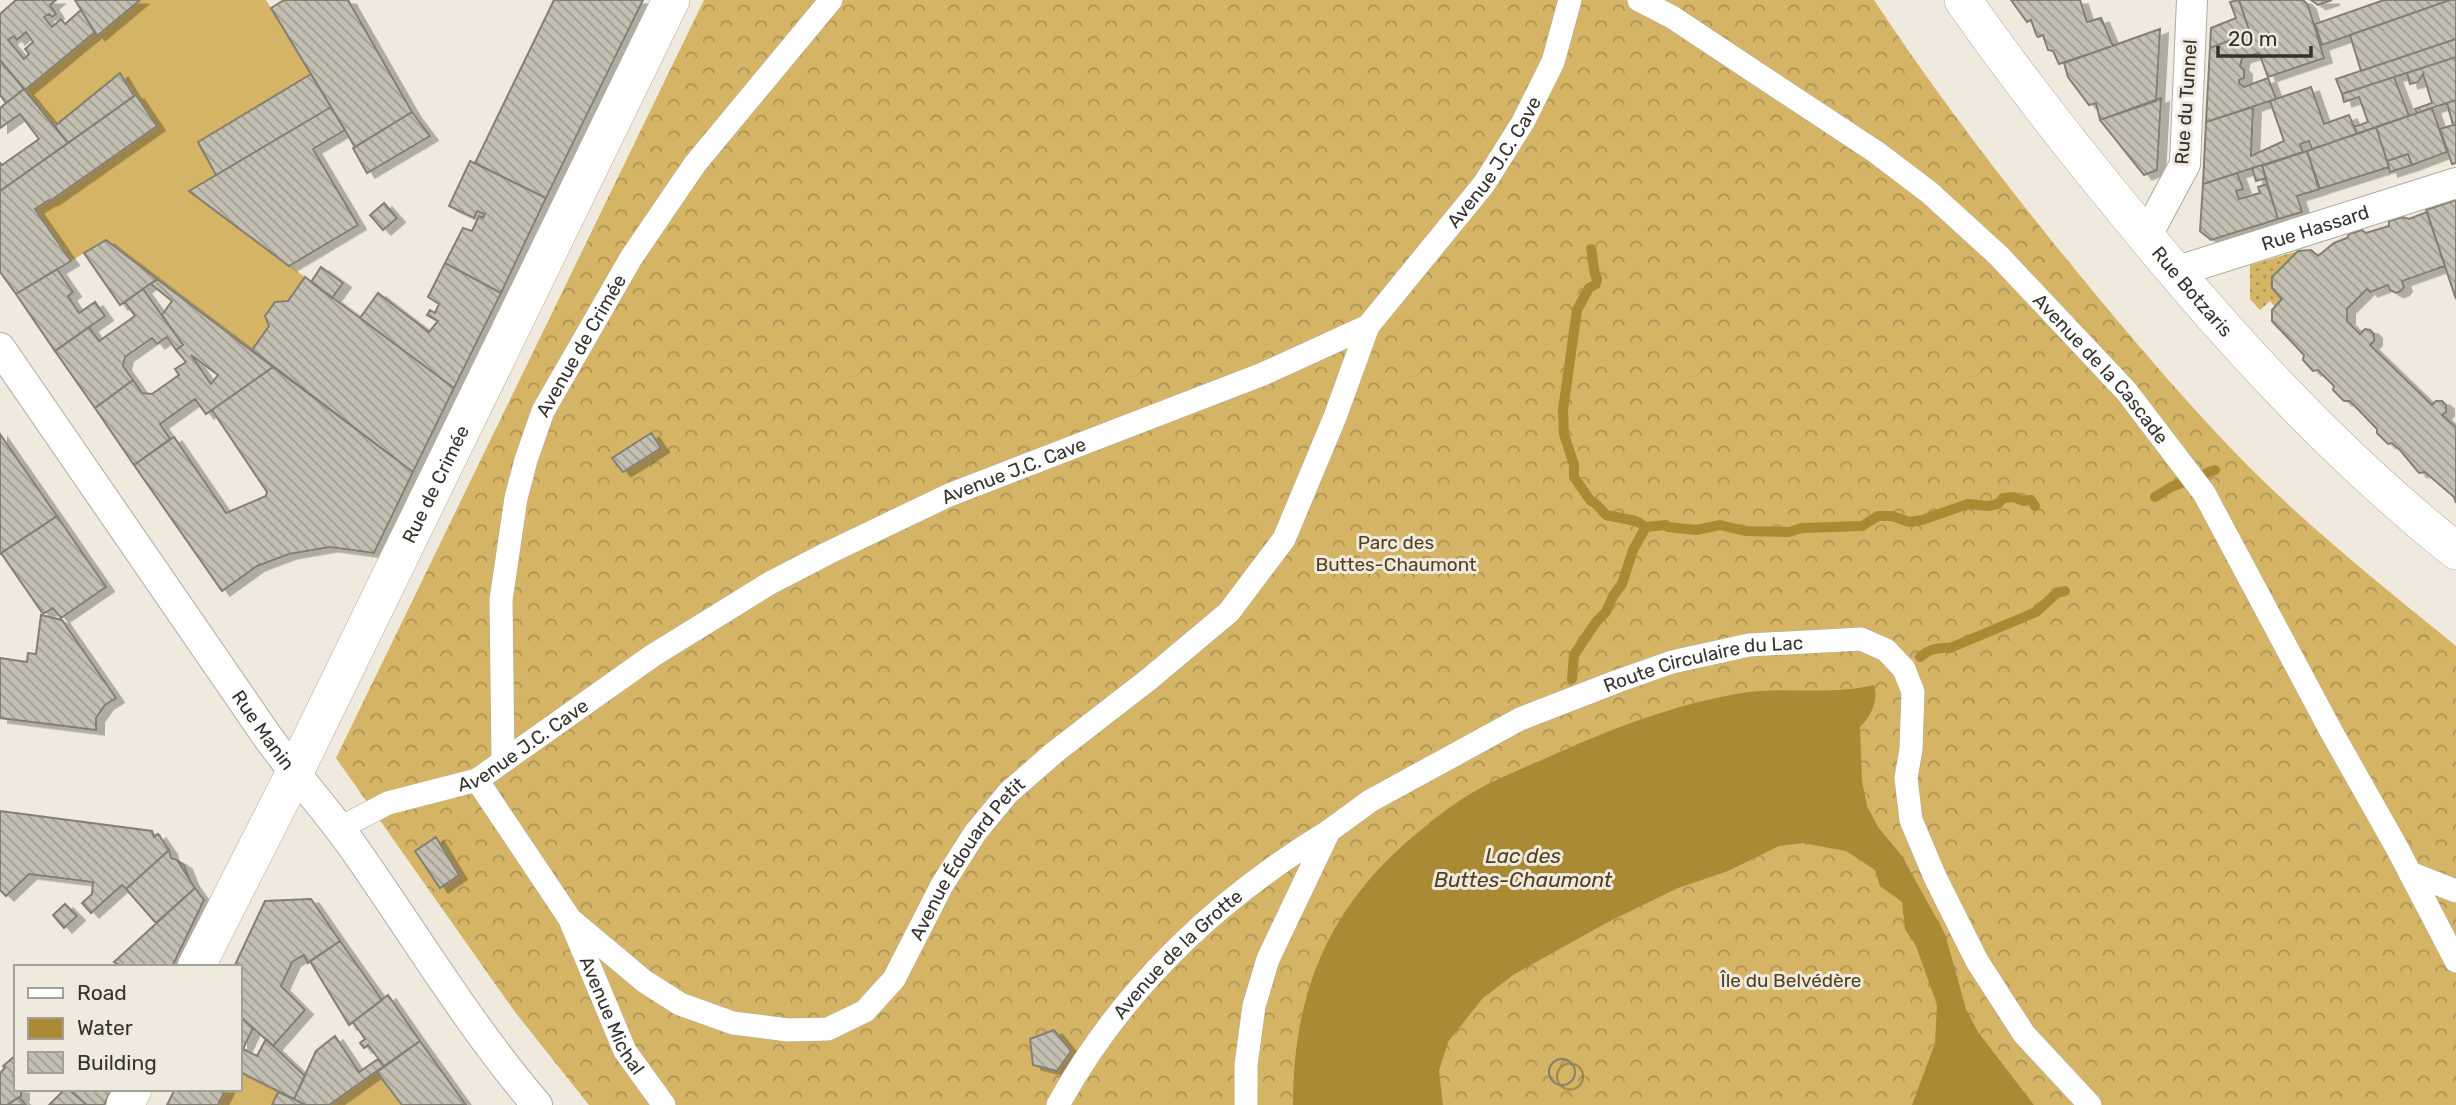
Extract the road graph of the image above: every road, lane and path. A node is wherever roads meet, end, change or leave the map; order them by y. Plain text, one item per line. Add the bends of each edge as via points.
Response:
1 (671, 0) edge
2 (831, 0) edge
3 (1570, 0) edge
4 (1639, 0) edge
5 (1963, 0) edge
6 (2192, 0) edge
7 (2456, 183) edge
8 (2146, 237) junction
9 (2175, 272) junction
10 (1368, 326) junction
11 (0, 348) edge
12 (2456, 551) edge
13 (503, 760) junction
14 (295, 774) junction
15 (477, 780) junction
16 (340, 828) junction
17 (1329, 831) junction
18 (2410, 873) junction
19 (2456, 891) edge
20 (570, 919) junction
21 (2456, 961) edge
22 (198, 965) edge
23 (537, 1105) edge
24 (664, 1105) edge
25 (1058, 1105) edge
26 (1246, 1105) edge
27 (2090, 1105) edge

1 - 14 street, Rue de Crimée
2 - 13 street, Avenue de Crimée via 695,164 631,258 543,411 516,498 501,600
3 - 10 street, Avenue J.C. Cave via 1552,62 1523,122 1484,184
4 - 18 street, Avenue de la Cascade via 1773,83 1930,193 1999,256 2127,392 2204,493
5 - 8 street, Rue Botzaris via 2039,105
6 - 8 street, Rue du Tunnel via 2185,164
7 - 9 street, Rue Hassard
8 - 9 street, Rue Botzaris
9 - 12 street, Rue Botzaris via 2273,381 2401,505
10 - 13 street, Avenue J.C. Cave via 1262,374 949,495 828,553 769,583 652,656
10 - 20 street, Avenue Édouard Petit via 1284,539 1229,612 1008,793 942,885 894,979 865,1011 828,1029 788,1030 733,1023 680,1004 653,987
11 - 14 street, Rue Manin
13 - 15 street, Avenue J.C. Cave
14 - 16 street, Rue Manin
14 - 22 street, Rue de Crimée
15 - 16 street, Avenue J.C. Cave via 388,803
15 - 20 street, Avenue Édouard Petit
16 - 23 street, Rue Manin via 504,1067
17 - 25 street, Avenue de la Grotte via 1239,892 1153,971 1081,1064
17 - 26 street, Route Circulaire du Lac via 1268,959 1254,1006
17 - 27 street, Route Circulaire du Lac via 1370,801 1520,719 1661,665 1749,645 1861,639 1886,650 1904,669 1913,692 1906,778 1911,820 1935,877 1977,961 2024,1034
18 - 19 street
18 - 21 street, Avenue de la Cascade
20 - 24 street, Avenue Michal via 625,1051

